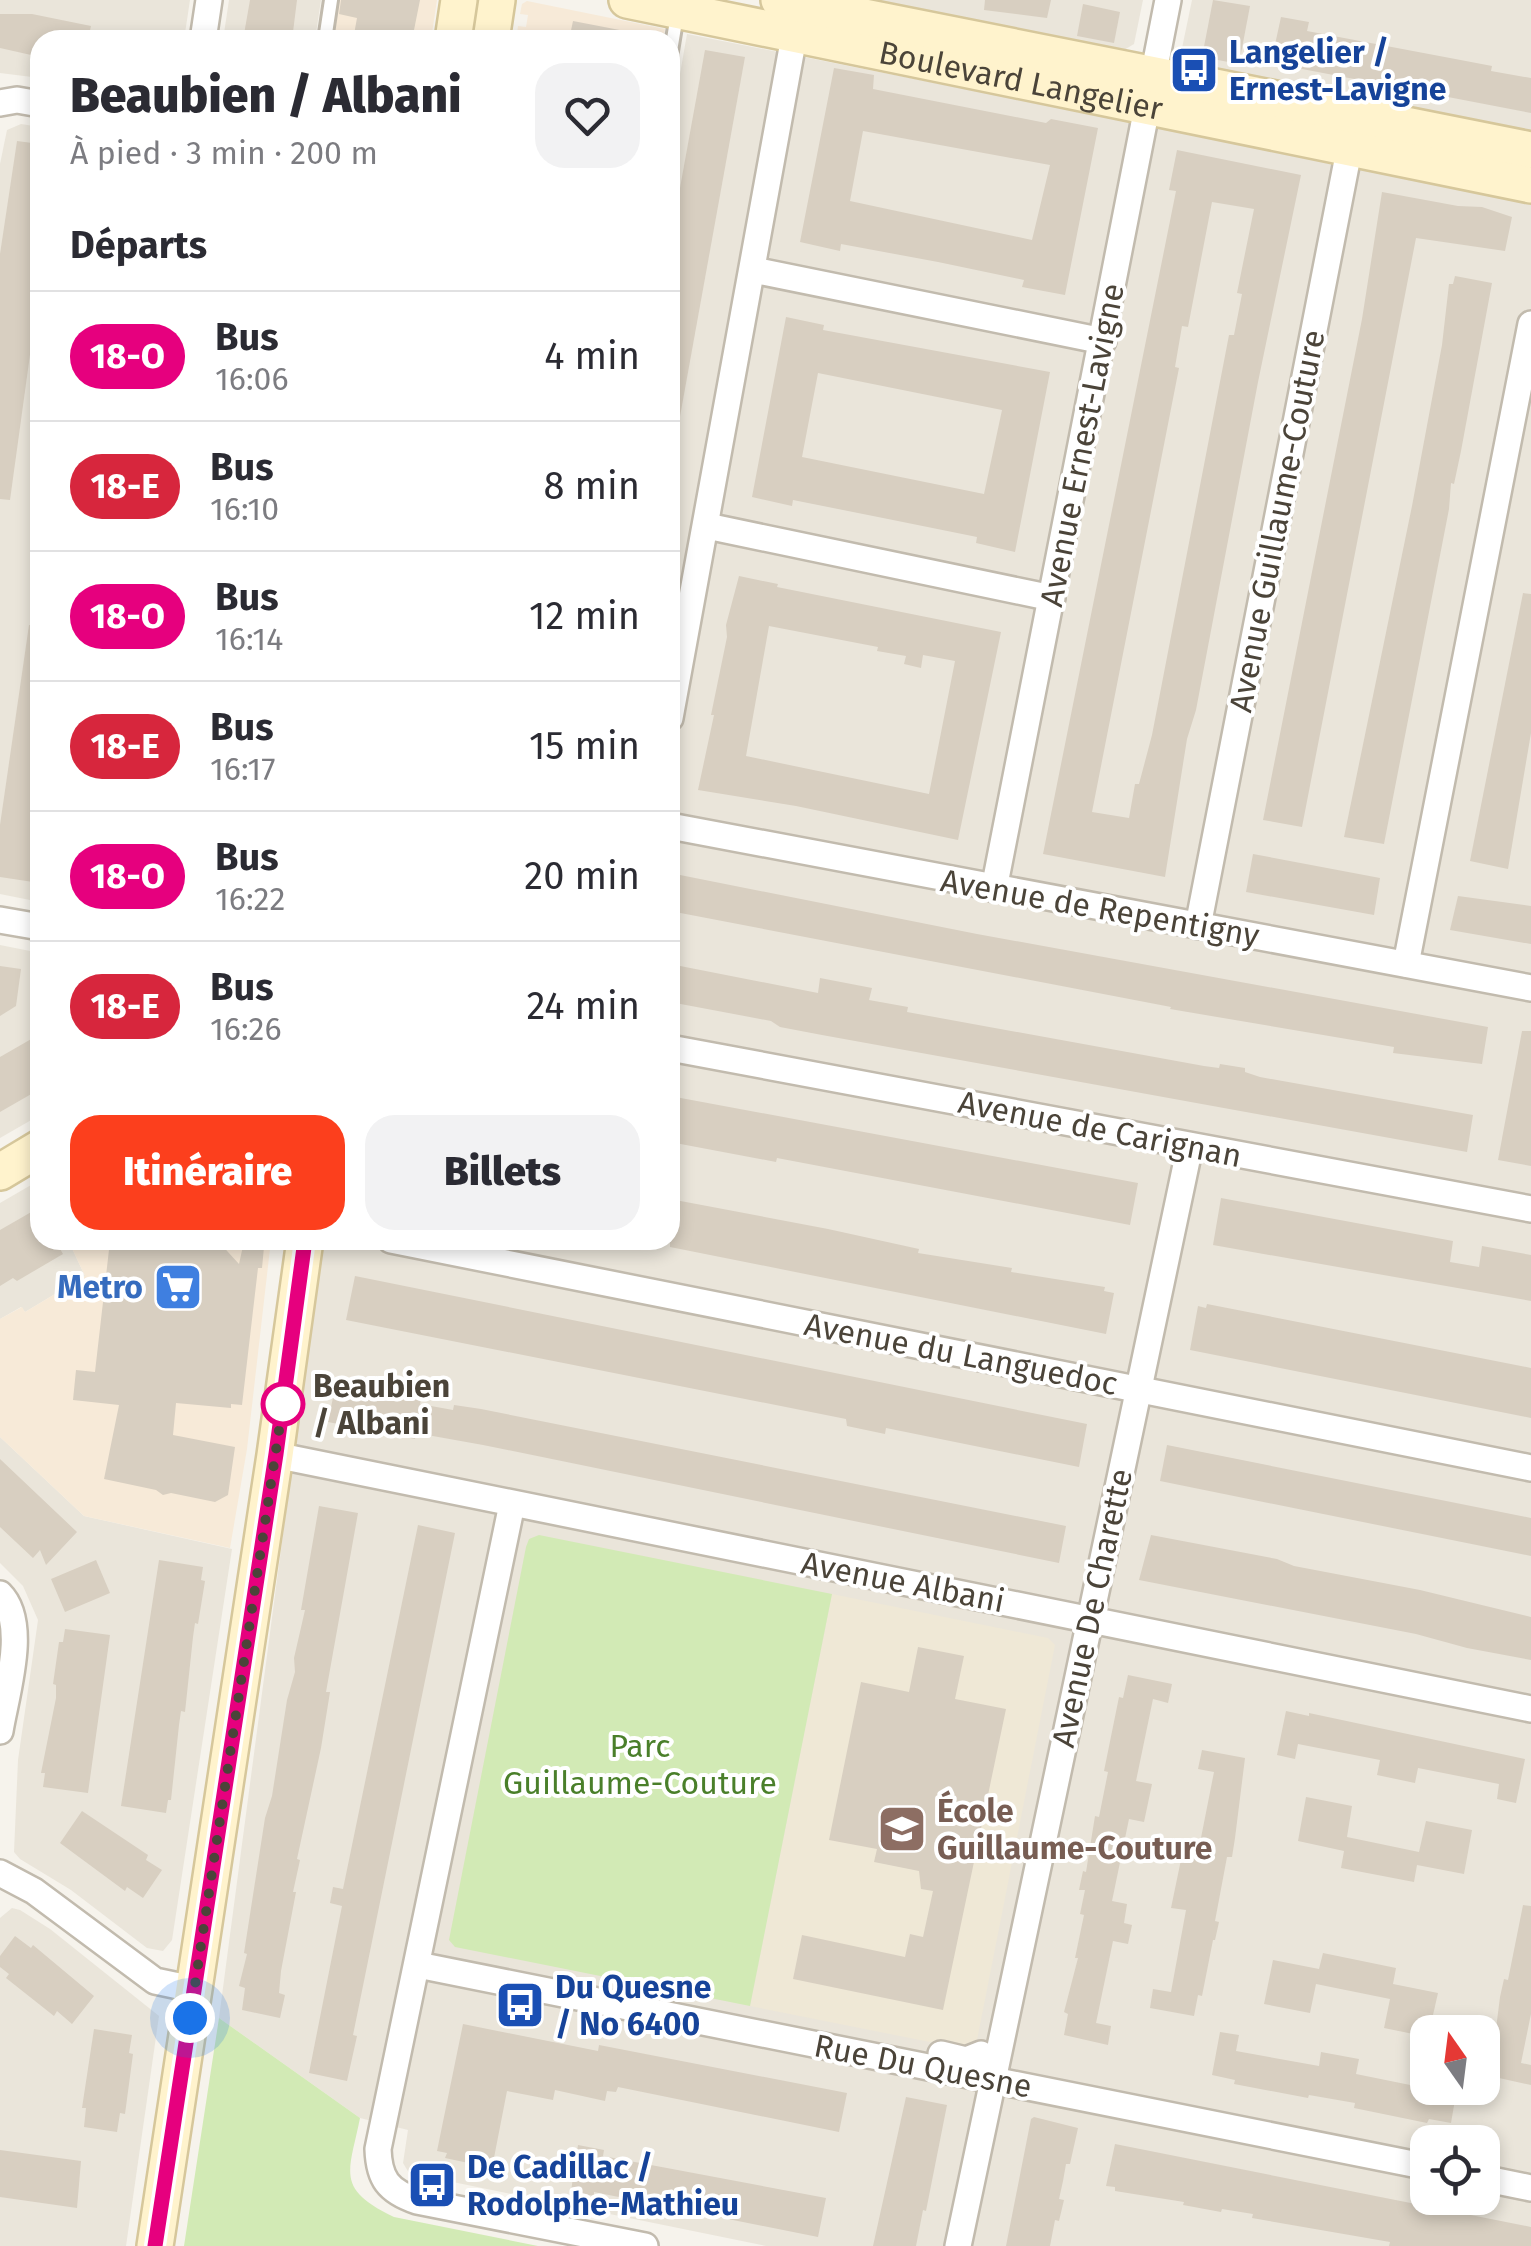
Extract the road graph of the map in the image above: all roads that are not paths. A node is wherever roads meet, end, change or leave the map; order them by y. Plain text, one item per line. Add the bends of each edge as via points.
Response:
1 (209, 0) edge
2 (331, 0) edge
3 (459, 0) edge
4 (497, 0) edge
5 (627, 0) edge
6 (1168, 0) edge
7 (678, 10) junction
8 (791, 13) edge
9 (204, 30) edge
10 (326, 30) edge
11 (454, 30) edge
12 (493, 30) edge
13 (675, 30) edge
14 (1149, 91) junction
15 (30, 102) edge
16 (0, 103) edge
17 (1352, 132) junction
18 (1531, 150) edge
19 (1531, 185) edge
20 (753, 270) junction
21 (1531, 324) edge
22 (1103, 341) junction
23 (706, 526) junction
24 (1052, 598) junction
25 (680, 665) edge
26 (680, 828) edge
27 (994, 889) junction
28 (0, 920) edge
29 (30, 925) edge
30 (1198, 926) junction
31 (1406, 964) junction
32 (1531, 988) edge
33 (680, 1050) edge
34 (1190, 1146) junction
35 (30, 1154) edge
36 (0, 1172) edge
37 (1531, 1209) edge
38 (304, 1250) edge
39 (476, 1250) edge
40 (1137, 1390) junction
41 (276, 1454) junction
42 (1531, 1468) edge
43 (512, 1504) junction
44 (0, 1594) edge
45 (1089, 1619) junction
46 (1531, 1709) edge
47 (0, 1731) edge
48 (0, 1873) edge
49 (420, 1958) junction
50 (194, 1990) junction
51 (981, 2054) dead end
52 (993, 2080) junction
53 (1410, 2163) edge
54 (1500, 2182) edge
55 (1531, 2188) edge
56 (155, 2246) edge
57 (645, 2246) edge
58 (958, 2246) edge

1 - 9 street
2 - 10 lane
3 - 11 street
4 - 12 street
5 - 7 street, Boulevard Langelier
6 - 14 street, Avenue Ernest-Lavigne
7 - 8 street, Boulevard Langelier
7 - 13 lane
8 - 14 street, Boulevard Langelier
8 - 20 street
14 - 17 street, Boulevard Langelier
14 - 22 street, Avenue Ernest-Lavigne
15 - 16 street
17 - 18 street, Boulevard Langelier
17 - 19 street, Boulevard Langelier
17 - 30 street, Avenue Guillaume-Couture
20 - 22 street
20 - 23 street
21 - 31 street
22 - 24 street, Avenue Ernest-Lavigne
23 - 24 street
23 - 25 street
24 - 27 street, Avenue Ernest-Lavigne
26 - 27 street, Avenue de Repentigny
27 - 30 street, Avenue de Repentigny
28 - 29 street
30 - 31 street, Avenue de Repentigny
31 - 32 street, Avenue de Repentigny
33 - 34 street, Avenue de Carignan
34 - 37 street, Avenue de Carignan
34 - 40 street, Avenue De Charette
35 - 36 street
38 - 41 street
39 - 40 street, Avenue du Languedoc
40 - 42 street, Avenue du Languedoc
40 - 45 street, Avenue De Charette
41 - 43 street, Avenue Albani
41 - 50 street
43 - 45 street, Avenue Albani
43 - 49 street
44 - 47 street via 15,1626
45 - 46 street, Avenue Albani
45 - 52 street, Avenue De Charette
48 - 50 street via 155,1981
49 - 51 street via 966,2060
49 - 52 street, Rue Du Quesne
49 - 57 street via 378,2149 384,2183 417,2200
50 - 56 street
52 - 53 street, Rue Du Quesne
52 - 58 street, Avenue De Charette
54 - 55 street

